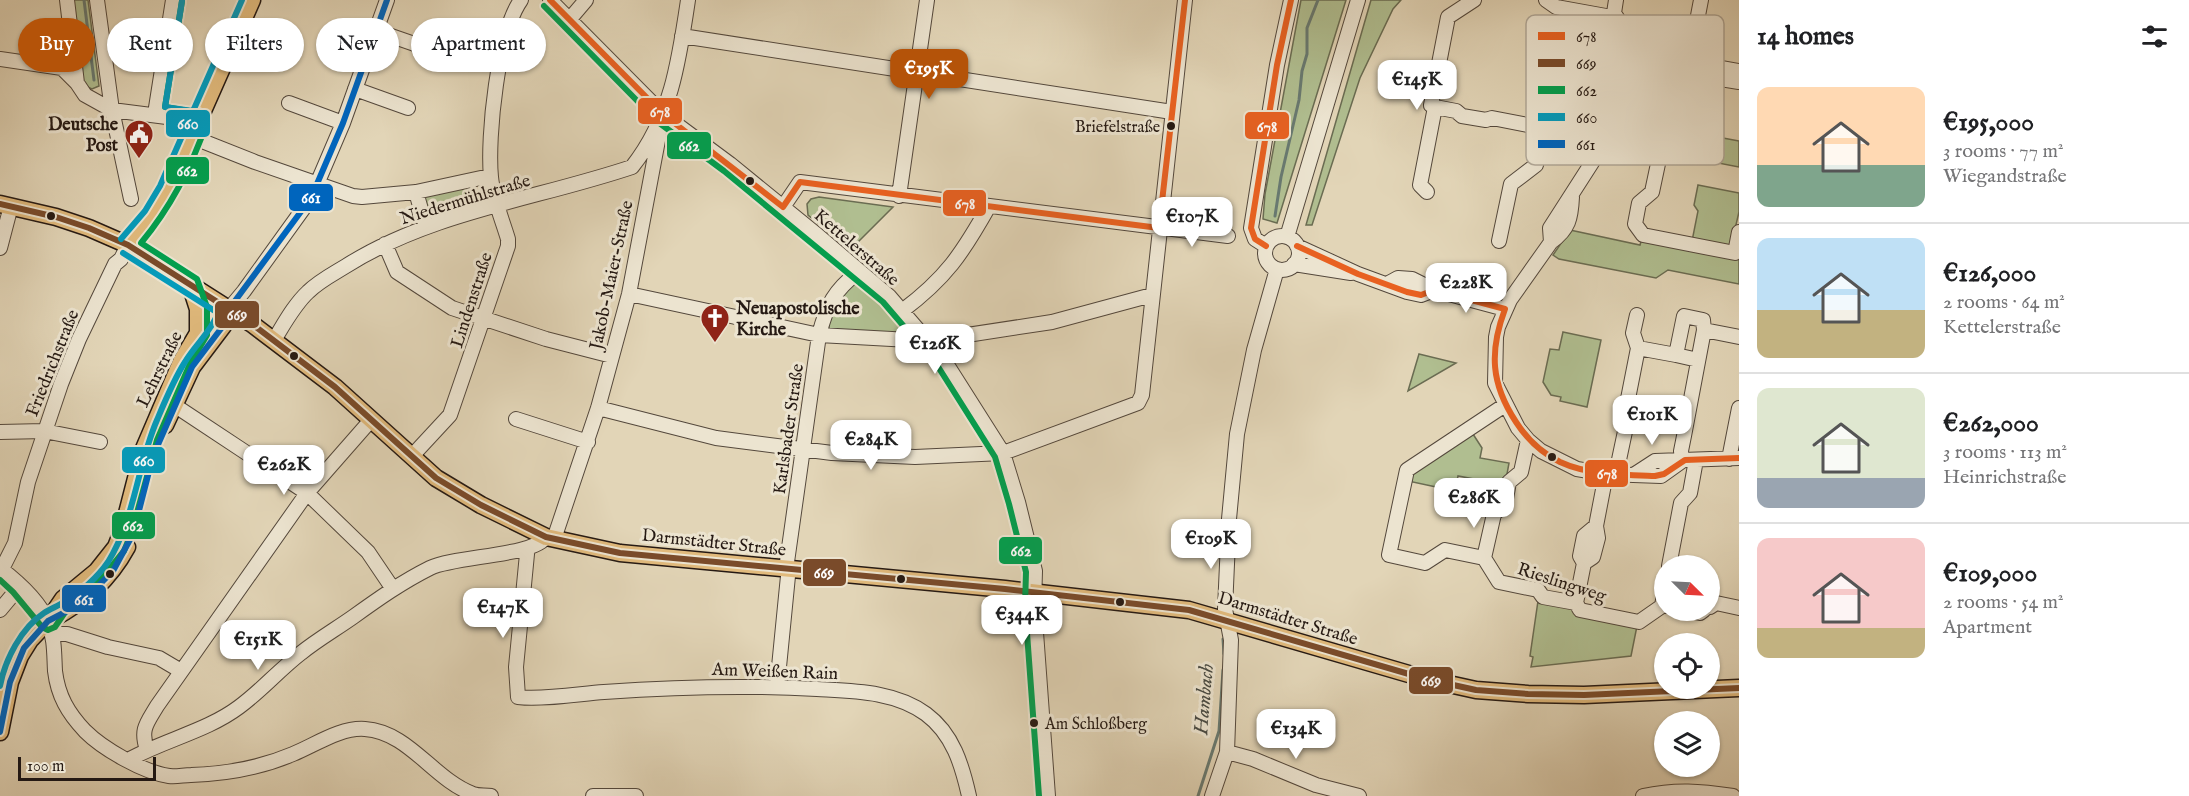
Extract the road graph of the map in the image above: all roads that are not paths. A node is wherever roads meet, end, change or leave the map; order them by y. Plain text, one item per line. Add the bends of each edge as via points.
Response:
1 (67, 0) edge
2 (97, 0) edge
3 (173, 0) edge
4 (252, 0) edge
5 (387, 0) edge
6 (521, 0) edge
7 (550, 0) edge
8 (586, 0) edge
9 (688, 0) edge
10 (927, 0) edge
11 (1185, 0) edge
12 (1291, 0) edge
13 (1358, 0) edge
14 (1546, 0) edge
15 (1616, 0) edge
16 (1701, 0) edge
17 (1469, 2) edge
18 (1600, 15) edge
19 (1615, 15) edge
20 (1700, 15) edge
21 (381, 18) edge
22 (512, 18) edge
23 (569, 20) junction
24 (682, 36) junction
25 (0, 59) edge
26 (1724, 69) edge
27 (1739, 71) edge
28 (362, 72) edge
29 (499, 72) edge
30 (917, 72) junction
31 (1724, 80) edge
32 (1739, 82) edge
33 (77, 83) junction
34 (356, 89) junction
35 (289, 103) dead end
36 (1435, 107) junction
37 (408, 108) dead end
38 (112, 110) junction
39 (1172, 112) junction
40 (155, 114) junction
41 (664, 115) junction
42 (198, 121) junction
43 (343, 123) junction
44 (1526, 124) edge
45 (192, 137) junction
46 (1536, 165) edge
47 (1590, 165) edge
48 (1658, 165) edge
49 (632, 167) junction
50 (490, 176) junction
51 (318, 184) junction
52 (648, 188) junction
53 (416, 192) junction
54 (1427, 192) dead end
55 (899, 196) junction
56 (132, 199) dead end
57 (5, 205) edge
58 (498, 206) junction
59 (989, 206) junction
60 (783, 207) junction
61 (426, 227) junction
62 (1159, 228) junction
63 (1739, 232) edge
64 (1228, 236) dead end
65 (1292, 241) junction
66 (1499, 241) dead end
67 (385, 244) junction
68 (128, 245) junction
69 (1266, 246) junction
70 (0, 248) edge
71 (1294, 264) junction
72 (1277, 269) junction
73 (859, 271) junction
74 (1358, 274) junction
75 (190, 284) junction
76 (629, 294) junction
77 (1152, 295) junction
78 (229, 309) junction
79 (1505, 309) junction
80 (902, 311) junction
81 (1637, 315) dead end
82 (484, 319) junction
83 (1704, 330) junction
84 (198, 333) junction
85 (819, 335) junction
86 (1739, 337) edge
87 (274, 340) junction
88 (928, 340) junction
89 (1638, 348) junction
90 (1676, 355) junction
91 (612, 357) junction
92 (1698, 360) junction
93 (174, 405) junction
94 (1505, 405) junction
95 (598, 408) junction
96 (1739, 408) edge
97 (516, 419) dead end
98 (371, 420) junction
99 (44, 431) junction
100 (0, 432) edge
101 (1527, 440) junction
102 (100, 442) dead end
103 (588, 442) junction
104 (803, 450) junction
105 (1003, 453) junction
106 (412, 456) junction
107 (1734, 459) edge
108 (1689, 460) junction
109 (1611, 474) junction
110 (308, 493) junction
111 (550, 538) junction
112 (526, 549) junction
113 (1672, 555) edge
114 (1484, 558) junction
115 (1, 569) edge
116 (787, 569) junction
117 (20, 586) junction
118 (393, 590) junction
119 (1035, 593) junction
120 (1576, 603) junction
121 (1720, 604) edge
122 (1739, 608) edge
123 (0, 610) edge
124 (1654, 612) edge
125 (1227, 619) junction
126 (50, 628) junction
127 (181, 671) junction
128 (5, 681) edge
129 (777, 687) junction
130 (1739, 688) edge
131 (0, 732) edge
132 (147, 750) junction
133 (1227, 753) junction
134 (128, 760) junction
135 (491, 796) edge
136 (593, 796) edge
137 (636, 796) edge
138 (969, 796) edge
139 (1048, 796) edge
140 (1212, 796) edge
141 (1359, 796) edge
142 (1643, 796) edge
143 (1733, 796) edge

1 - 33 street
2 - 38 street
3 - 40 street
4 - 42 main road
5 - 21 street
6 - 22 street, Lindenstraße
7 - 23 street, Kettelerstraße
8 - 23 street
9 - 24 street
10 - 30 street
11 - 39 street
12 - 69 street via 1251,228 1255,239
13 - 65 street
14 - 18 street via 1556,7
15 - 19 street
16 - 20 street
17 - 36 street via 1448,17 1431,105
23 - 41 street, Kettelerstraße
24 - 30 street
24 - 41 street
25 - 33 street via 62,68
26 - 27 street
28 - 34 street
29 - 50 street, Lindenstraße
30 - 39 street
30 - 55 street
31 - 32 street
33 - 38 street via 85,95
34 - 37 street
34 - 43 street
35 - 43 street
36 - 44 street via 1462,116
36 - 54 street via 1420,185
38 - 40 street
38 - 56 street
39 - 62 street
40 - 42 street
41 - 49 street
41 - 52 street, Jakob-Maier-Straße
41 - 60 street, Kettelerstraße
42 - 45 main road
43 - 51 street
45 - 51 street
45 - 68 main road via 168,190
46 - 66 street via 1511,184
47 - 79 street via 1572,196 1570,220
48 - 63 street via 1652,192 1639,203 1635,224 1643,235 1734,253
49 - 52 street
49 - 58 street, Niedermühlstraße
50 - 53 street
50 - 58 street, Lindenstraße
51 - 53 street via 362,197
51 - 78 street
52 - 76 street, Jakob-Maier-Straße
53 - 61 street
55 - 59 street
55 - 60 street via 800,182
57 - 68 main road, Darmstädter Straße via 89,228
57 - 70 street
58 - 61 street, Niedermühlstraße
58 - 82 street, Lindenstraße via 508,246
59 - 62 street
59 - 80 street via 953,266
60 - 73 street, Kettelerstraße
61 - 67 street, Niedermühlstraße
62 - 64 street
62 - 77 street
65 - 69 street via 1273,238
65 - 71 street via 1298,255
65 - 74 street
67 - 82 street via 398,272 452,308
67 - 87 street, Niedermühlstraße via 308,292
68 - 75 main road, Darmstädter Straße
68 - 99 street, Friedrichstraße via 79,339
69 - 72 street via 1268,262
71 - 72 street
71 - 74 street
72 - 125 street via 1238,427 1229,519
73 - 80 street, Kettelerstraße
73 - 85 street, Karlsbader Straße via 832,296
74 - 79 street via 1387,284 1404,278
75 - 78 main road, Darmstädter Straße
75 - 84 main road via 198,309
76 - 85 street
76 - 91 street, Jakob-Maier-Straße
77 - 88 street via 1052,322
77 - 105 street via 1142,395 1137,403
78 - 84 main road, Lehrstraße via 212,318
78 - 87 main road, Darmstädter Straße
78 - 93 main road, Lehrstraße via 223,326 192,367
79 - 94 street via 1498,327 1494,367 1495,382
80 - 88 street, Kettelerstraße
81 - 89 street via 1633,333
82 - 91 street
82 - 106 street, Lindenstraße via 450,415
83 - 86 street
83 - 90 street via 1703,320 1684,316
83 - 92 street
84 - 126 main road, Lehrstraße via 148,437 116,547 97,571 63,599
85 - 88 street
85 - 104 street, Karlsbader Straße
87 - 98 main road, Darmstädter Straße
88 - 105 street, Kettelerstraße
89 - 90 street
89 - 109 street via 1625,414 1627,422
90 - 92 street
91 - 95 street, Jakob-Maier-Straße
92 - 108 street via 1681,451
93 - 110 street
93 - 126 main road, Lehrstraße via 153,456 127,549 89,596
94 - 101 street
94 - 114 street via 1407,470 1389,555 1425,563 1445,550
95 - 103 street, Jakob-Maier-Straße
95 - 104 street via 716,438
96 - 107 street
97 - 103 street
98 - 106 main road, Darmstädter Straße
98 - 110 street
99 - 100 street
99 - 102 street
99 - 115 street, Friedrichstraße via 15,543
101 - 109 street via 1566,465
101 - 114 street via 1521,472 1509,482 1505,504 1494,514
103 - 111 street, Jakob-Maier-Straße
104 - 105 street via 904,456
104 - 116 street, Karlsbader Straße
105 - 119 street, Kettelerstraße via 1030,548
106 - 111 main road, Darmstädter Straße via 436,478 481,505
107 - 108 street
108 - 109 street via 1655,461 1635,474
108 - 113 street via 1690,493 1681,503
109 - 120 street via 1596,526 1598,538 1593,557 1584,563
110 - 118 street via 368,552
110 - 127 street
111 - 112 street
111 - 116 main road, Darmstädter Straße via 620,553
112 - 118 street via 434,567
112 - 129 street, Am Weißen Rain via 516,667 518,697 678,687
114 - 120 street, Rieslingweg via 1499,582
115 - 117 street
116 - 119 main road, Darmstädter Straße
116 - 129 street, Karlsbader Straße
117 - 123 street
117 - 126 street
118 - 132 street via 301,652 230,713
119 - 125 main road, Darmstädter Straße via 1160,605
119 - 139 street, Kettelerstraße
120 - 124 street, Rieslingweg via 1580,610 1639,622
121 - 122 street
125 - 130 main road, Darmstädter Straße via 1425,679 1476,690 1584,695
125 - 133 street via 1231,640
126 - 127 street via 159,658
126 - 128 main road via 30,640
126 - 134 street via 63,704 87,733
127 - 132 street via 144,727
128 - 131 main road
129 - 138 street, Am Weißen Rain via 866,692 918,708 951,741
132 - 134 street
133 - 140 street
133 - 141 street
134 - 135 street via 169,776 235,773 291,755 348,730 363,729 392,736 448,779 473,794
136 - 137 street
142 - 143 street via 1669,790 1698,790

